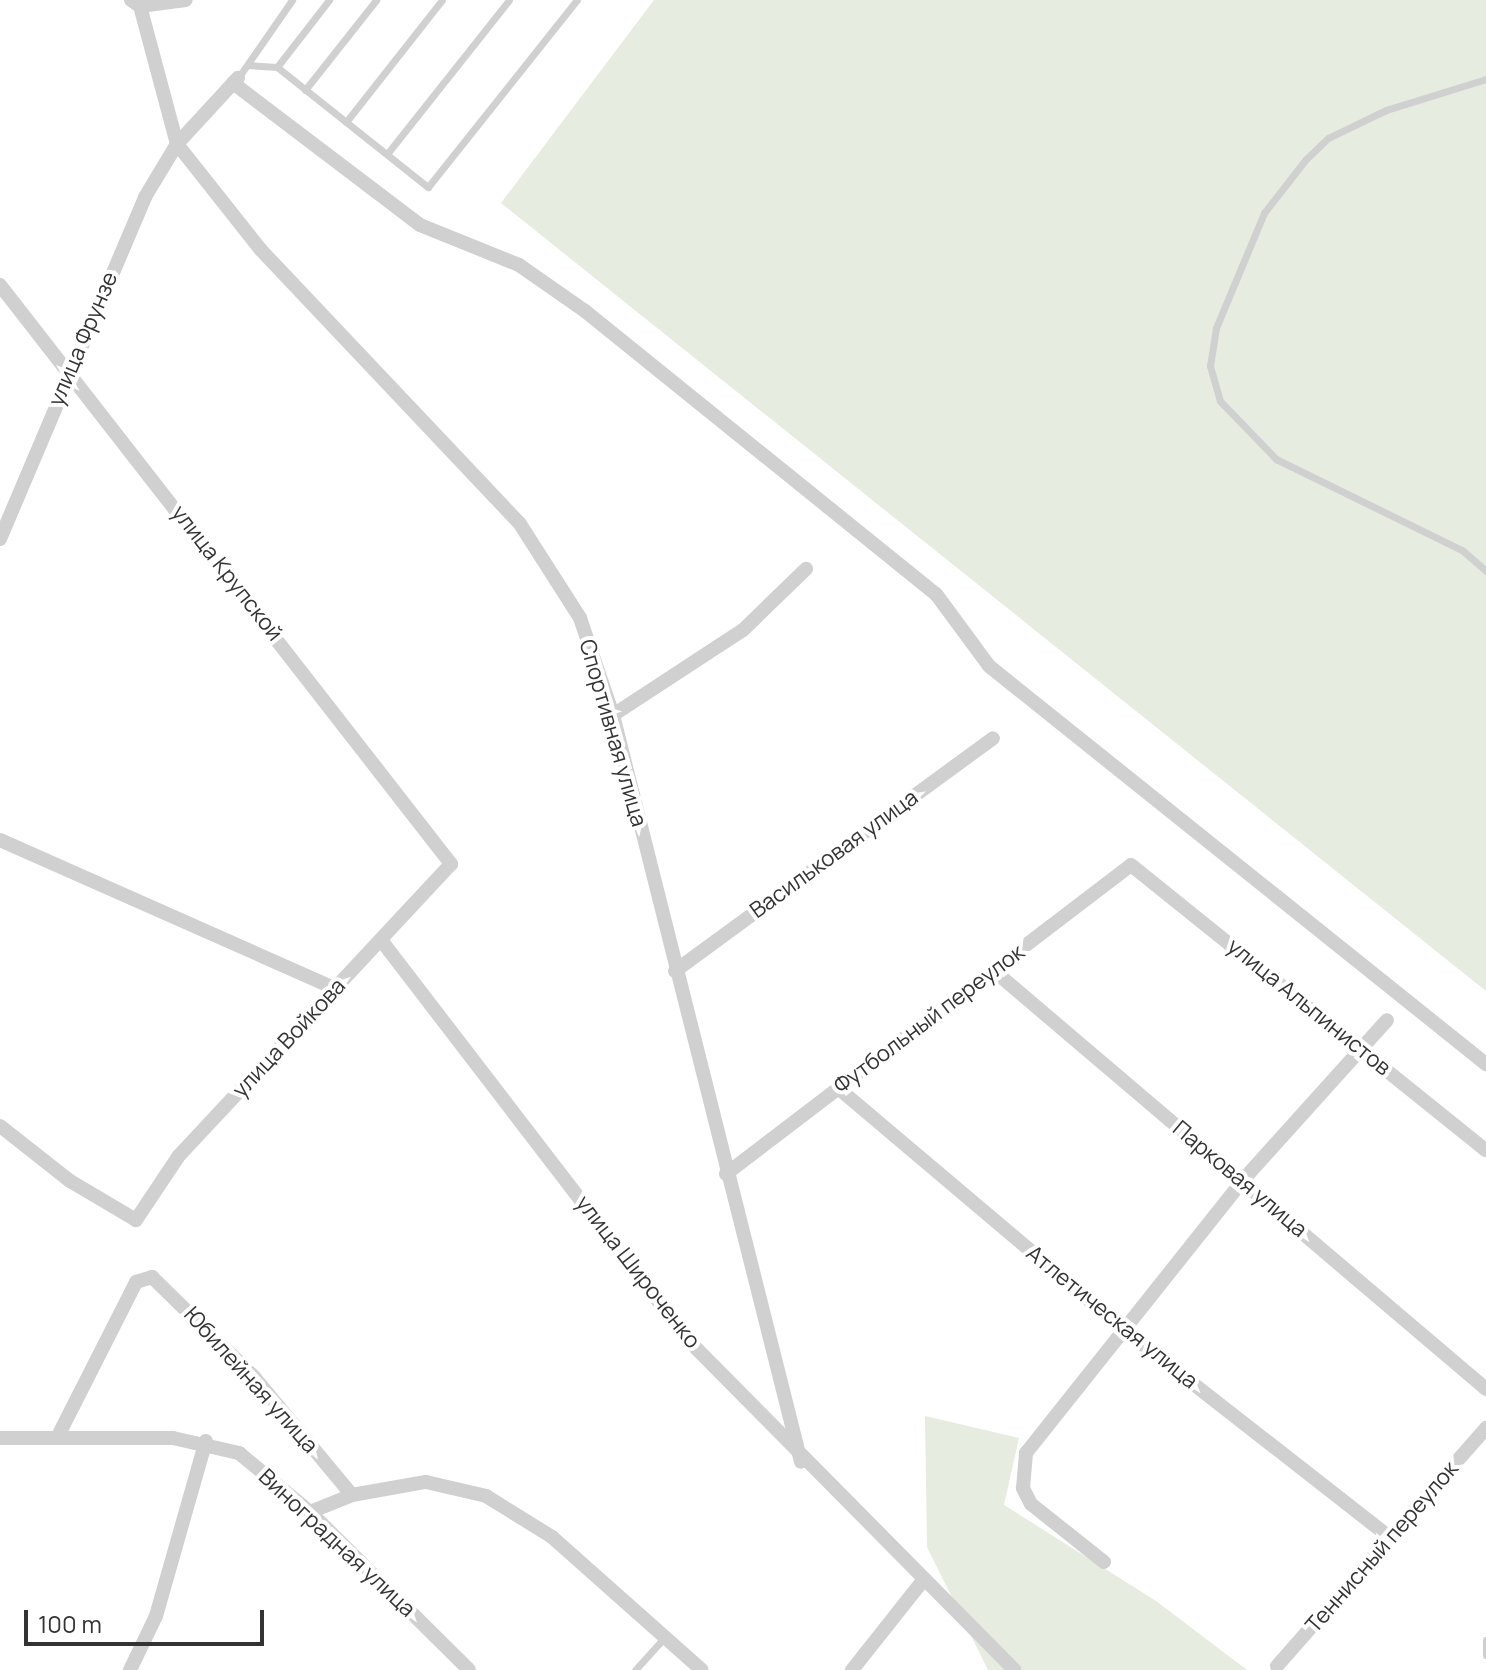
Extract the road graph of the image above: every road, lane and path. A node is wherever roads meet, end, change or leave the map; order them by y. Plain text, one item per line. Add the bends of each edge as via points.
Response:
1 (186, 0) edge
2 (292, 0) edge
3 (329, 0) edge
4 (376, 0) edge
5 (442, 0) edge
6 (509, 0) edge
7 (577, 0) edge
8 (136, 3) edge
9 (248, 65) junction
10 (277, 67) junction
11 (1486, 79) edge
12 (236, 80) junction
13 (305, 90) junction
14 (346, 122) junction
15 (177, 144) junction
16 (387, 154) junction
17 (0, 285) edge
18 (69, 367) junction
19 (6, 506) edge
20 (0, 539) edge
21 (806, 569) dead end
22 (1486, 571) edge
23 (613, 715) junction
24 (993, 738) dead end
25 (0, 840) edge
26 (451, 864) joint
27 (1131, 865) joint
28 (381, 940) junction
29 (993, 970) junction
30 (675, 971) junction
31 (336, 989) junction
32 (1387, 1020) dead end
33 (1362, 1049) junction
34 (1486, 1064) edge
35 (838, 1088) junction
36 (0, 1126) edge
37 (1486, 1150) edge
38 (726, 1174) junction
39 (1243, 1180) junction
40 (1127, 1332) junction
41 (1486, 1389) edge
42 (1486, 1428) edge
43 (0, 1438) edge
44 (57, 1438) junction
45 (206, 1441) junction
46 (801, 1462) junction
47 (352, 1495) junction
48 (310, 1512) junction
49 (1391, 1538) junction
50 (1104, 1562) dead end
51 (924, 1579) junction
52 (665, 1637) junction
53 (1486, 1640) edge
54 (1486, 1655) edge
55 (1277, 1666) dead end
56 (130, 1670) edge
57 (469, 1670) edge
58 (635, 1670) edge
59 (702, 1670) edge
60 (852, 1670) edge
61 (1014, 1670) edge

1 - 8 street
2 - 9 lane
3 - 10 lane
4 - 13 lane
5 - 14 lane
6 - 16 lane
7 - 16 lane via 428,187
8 - 15 street, Спортивная улица
9 - 10 lane
9 - 12 lane
10 - 13 lane
11 - 22 lane via 1386,110 1328,138 1306,159 1264,213 1216,328 1210,366 1220,401 1276,459 1462,550
12 - 15 street, улица Фрунзе
12 - 34 street via 420,225 519,265 585,311 936,594 989,666
13 - 14 lane
14 - 16 lane
15 - 18 street, улица Фрунзе
15 - 23 street, Спортивная улица via 261,250 520,524 580,618
17 - 18 street, улица Крупской
18 - 19 street, улица Фрунзе
18 - 26 street, улица Крупской
19 - 20 street, улица Фрунзе
21 - 23 street via 743,630
23 - 30 street, Спортивная улица
24 - 30 street, Васильковая улица
25 - 31 street
26 - 28 street, улица Войкова
27 - 29 street, Футбольный переулок
27 - 33 street, улица Альпинистов
28 - 31 street, улица Войкова
28 - 46 street, улица Широченко via 688,1340
29 - 35 street, Футбольный переулок
29 - 39 street, Парковая улица
30 - 38 street, Спортивная улица
31 - 36 street, улица Войкова via 178,1157 136,1220 70,1181
32 - 33 street
33 - 37 street, улица Альпинистов
33 - 39 street
35 - 38 street, Футбольный переулок
35 - 40 street, Атлетическая улица
38 - 46 street, Спортивная улица
39 - 40 street
39 - 41 street, Парковая улица
40 - 49 street, Атлетическая улица
40 - 50 street via 1026,1453 1021,1471 1031,1504
42 - 49 street, Теннисный переулок
43 - 44 street, Виноградная улица
44 - 45 street, Виноградная улица
44 - 47 street, Юбилейная улица via 144,1277 159,1280 254,1377
45 - 48 street, Виноградная улица via 239,1453
45 - 56 street via 156,1616
46 - 51 street, улица Широченко
47 - 48 street
47 - 52 street via 426,1482 486,1496 552,1537
48 - 57 street, Виноградная улица
49 - 55 street, Теннисный переулок
51 - 60 street
51 - 61 street, улица Широченко via 973,1620
52 - 58 lane
52 - 59 street
53 - 54 lane

